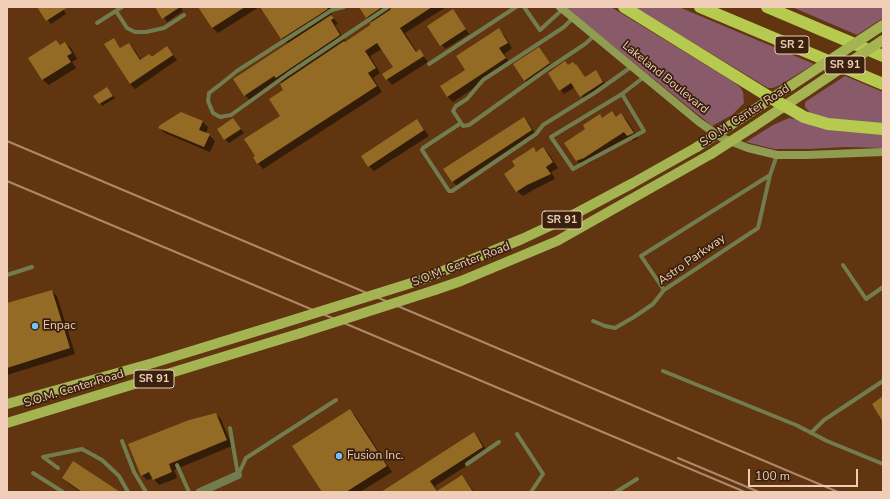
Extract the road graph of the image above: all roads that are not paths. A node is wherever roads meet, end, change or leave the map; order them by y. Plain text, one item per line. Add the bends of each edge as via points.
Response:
1 (122, 7) edge
2 (344, 7) edge
3 (388, 7) edge
4 (516, 7) edge
5 (524, 7) edge
6 (624, 7) edge
7 (700, 7) edge
8 (767, 7) edge
9 (561, 8) edge
10 (116, 11) junction
11 (184, 15) dead end
12 (573, 18) junction
13 (97, 23) dead end
14 (883, 25) edge
15 (594, 36) junction
16 (883, 40) edge
17 (883, 56) edge
18 (429, 64) dead end
19 (631, 66) junction
20 (644, 77) junction
21 (883, 84) edge
22 (622, 94) junction
23 (771, 98) junction
24 (785, 106) junction
25 (461, 123) junction
26 (883, 129) edge
27 (883, 152) edge
28 (777, 155) junction
29 (770, 175) junction
30 (844, 265) dead end
31 (32, 268) dead end
32 (7, 275) edge
33 (883, 287) edge
34 (664, 290) junction
35 (592, 321) dead end
36 (663, 372) dead end
37 (883, 381) edge
38 (336, 400) dead end
39 (7, 404) edge
40 (7, 423) edge
41 (230, 428) dead end
42 (811, 433) junction
43 (517, 434) dead end
44 (122, 441) dead end
45 (499, 442) dead end
46 (467, 464) dead end
47 (883, 464) edge
48 (177, 465) dead end
49 (58, 468) dead end
50 (33, 473) dead end
51 (238, 476) junction
52 (636, 479) dead end
53 (63, 492) edge
54 (128, 492) edge
55 (146, 492) edge
56 (190, 492) edge
57 (200, 492) edge
58 (531, 492) edge
59 (616, 492) edge

1 - 10 lane
2 - 3 lane via 332,10 237,71 209,93 208,101 213,113 220,117 231,115
4 - 18 lane
5 - 9 lane via 540,30
6 - 23 highway
7 - 21 highway, SR 2
8 - 17 highway, SR 2
9 - 12 street, Lakeland Boulevard
10 - 11 lane via 127,28 135,32 164,28
10 - 13 lane
12 - 15 street, Lakeland Boulevard
12 - 25 lane via 564,27 483,80 467,99 454,108
14 - 23 main road, S.O.M. Center Road / SR 91, bridge
15 - 19 street, Lakeland Boulevard
15 - 25 lane via 469,125 463,126
16 - 24 main road, S.O.M. Center Road / SR 91, bridge
19 - 20 street, Lakeland Boulevard
19 - 25 lane via 596,92 543,125 536,134 449,191 422,150
20 - 22 lane
20 - 28 street, Lakeland Boulevard via 722,138
22 - 22 lane via 551,137 573,169 644,131
23 - 24 highway
23 - 39 main road, S.O.M. Center Road / SR 91, bridge via 697,147 571,216 421,280 153,363
24 - 26 highway via 804,117 828,124
24 - 40 main road, S.O.M. Center Road / SR 91, bridge via 711,154 557,241 461,281
27 - 28 street, Lakeland Boulevard
28 - 29 lane, Astro Parkway
29 - 34 lane, Astro Parkway via 758,228
29 - 34 lane via 641,256
30 - 33 lane via 866,299
31 - 32 lane
34 - 35 lane, Astro Parkway via 654,304 615,328
36 - 42 lane
37 - 42 lane via 824,420
38 - 51 lane via 246,458
41 - 51 lane
42 - 47 lane
43 - 58 lane via 542,474
44 - 55 lane via 134,472
45 - 46 lane
48 - 56 lane
49 - 54 lane via 43,457 82,449 102,460 119,476
50 - 53 lane
51 - 57 street
52 - 59 lane

